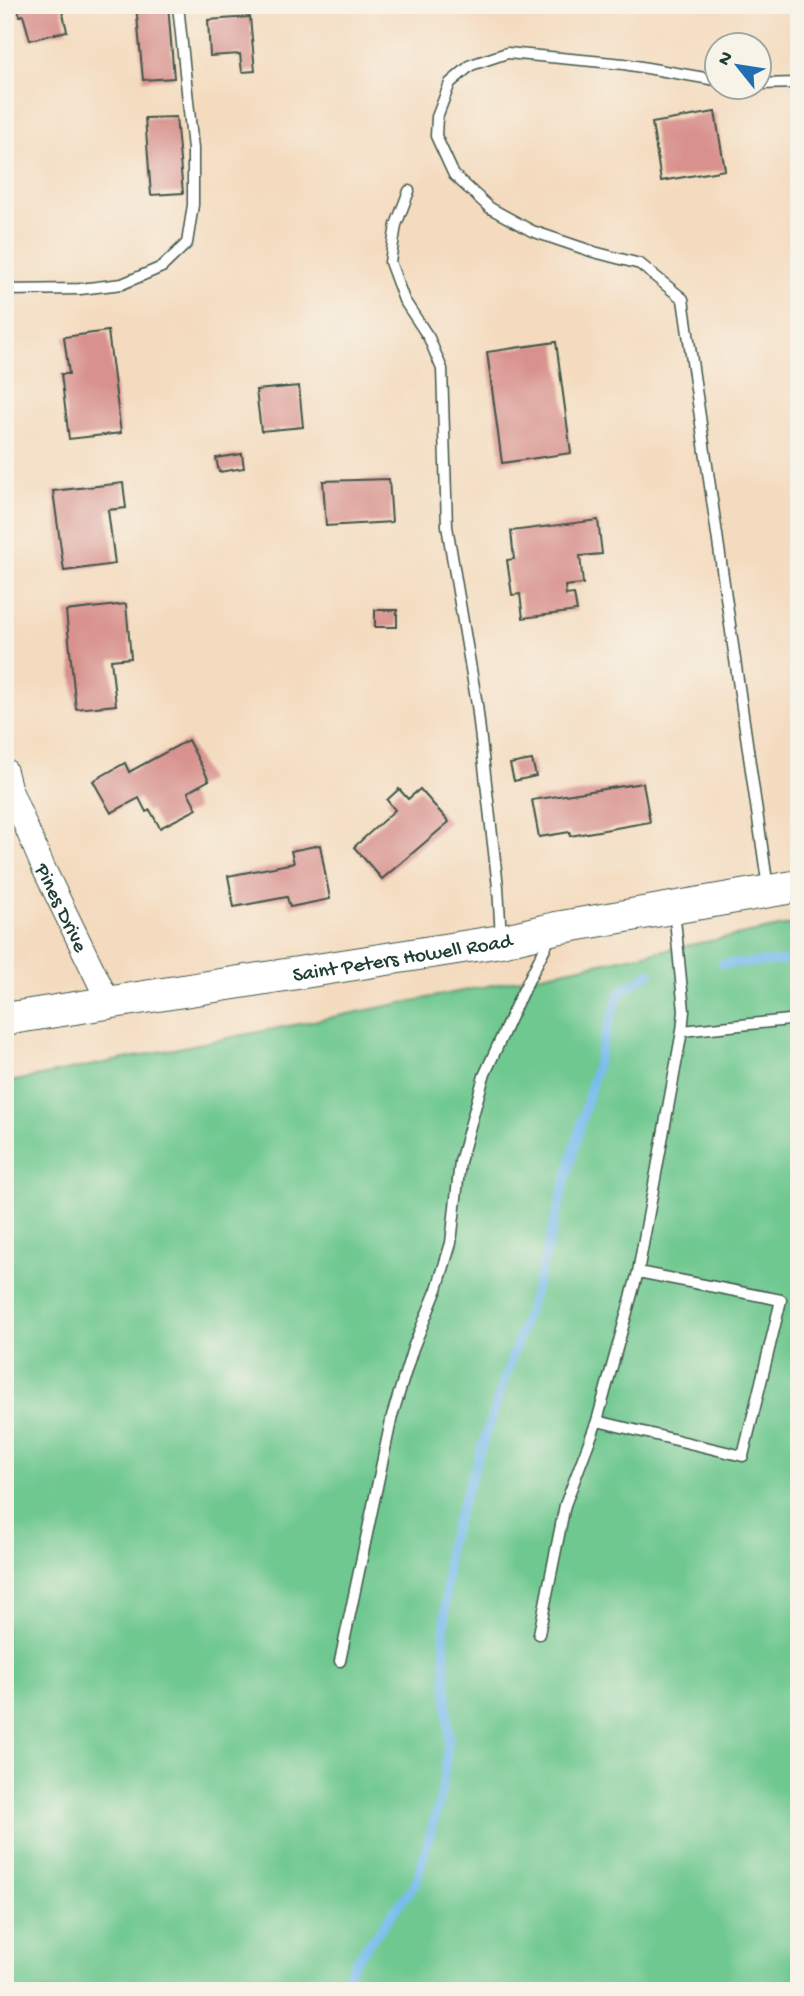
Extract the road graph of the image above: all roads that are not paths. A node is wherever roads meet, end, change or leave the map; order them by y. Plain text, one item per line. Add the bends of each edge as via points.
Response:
1 (178, 5) edge
2 (702, 78) edge
3 (799, 83) edge
4 (772, 84) edge
5 (409, 191) dead end
6 (5, 290) edge
7 (5, 770) edge
8 (783, 888) edge
9 (674, 908) junction
10 (556, 928) junction
11 (501, 941) junction
12 (109, 1003) junction
13 (5, 1019) edge
14 (799, 1019) edge
15 (682, 1031) junction
16 (638, 1272) junction
17 (597, 1421) junction
18 (539, 1634) dead end
19 (340, 1661) dead end

1 - 6 lane via 193,149 193,205 187,243 162,267 122,284
2 - 8 lane via 624,64 508,53 471,65 450,83 437,117 436,136 454,175 490,208 532,231 640,264 683,299
3 - 4 lane
5 - 11 lane via 396,225 390,262 404,300 429,338 442,369 447,526 477,705
7 - 12 street, Pines Drive via 43,867
8 - 9 main road, Saint Peters Howell Road
9 - 10 main road, Saint Peters Howell Road
9 - 15 lane
10 - 11 main road, Saint Peters Howell Road
10 - 19 lane via 484,1076 460,1162 451,1243 392,1416
11 - 12 main road, Saint Peters Howell Road
12 - 13 main road, Saint Peters Howell Road
14 - 15 lane
15 - 16 lane
16 - 17 lane
16 - 17 lane via 781,1300 743,1456
17 - 18 lane via 565,1505

